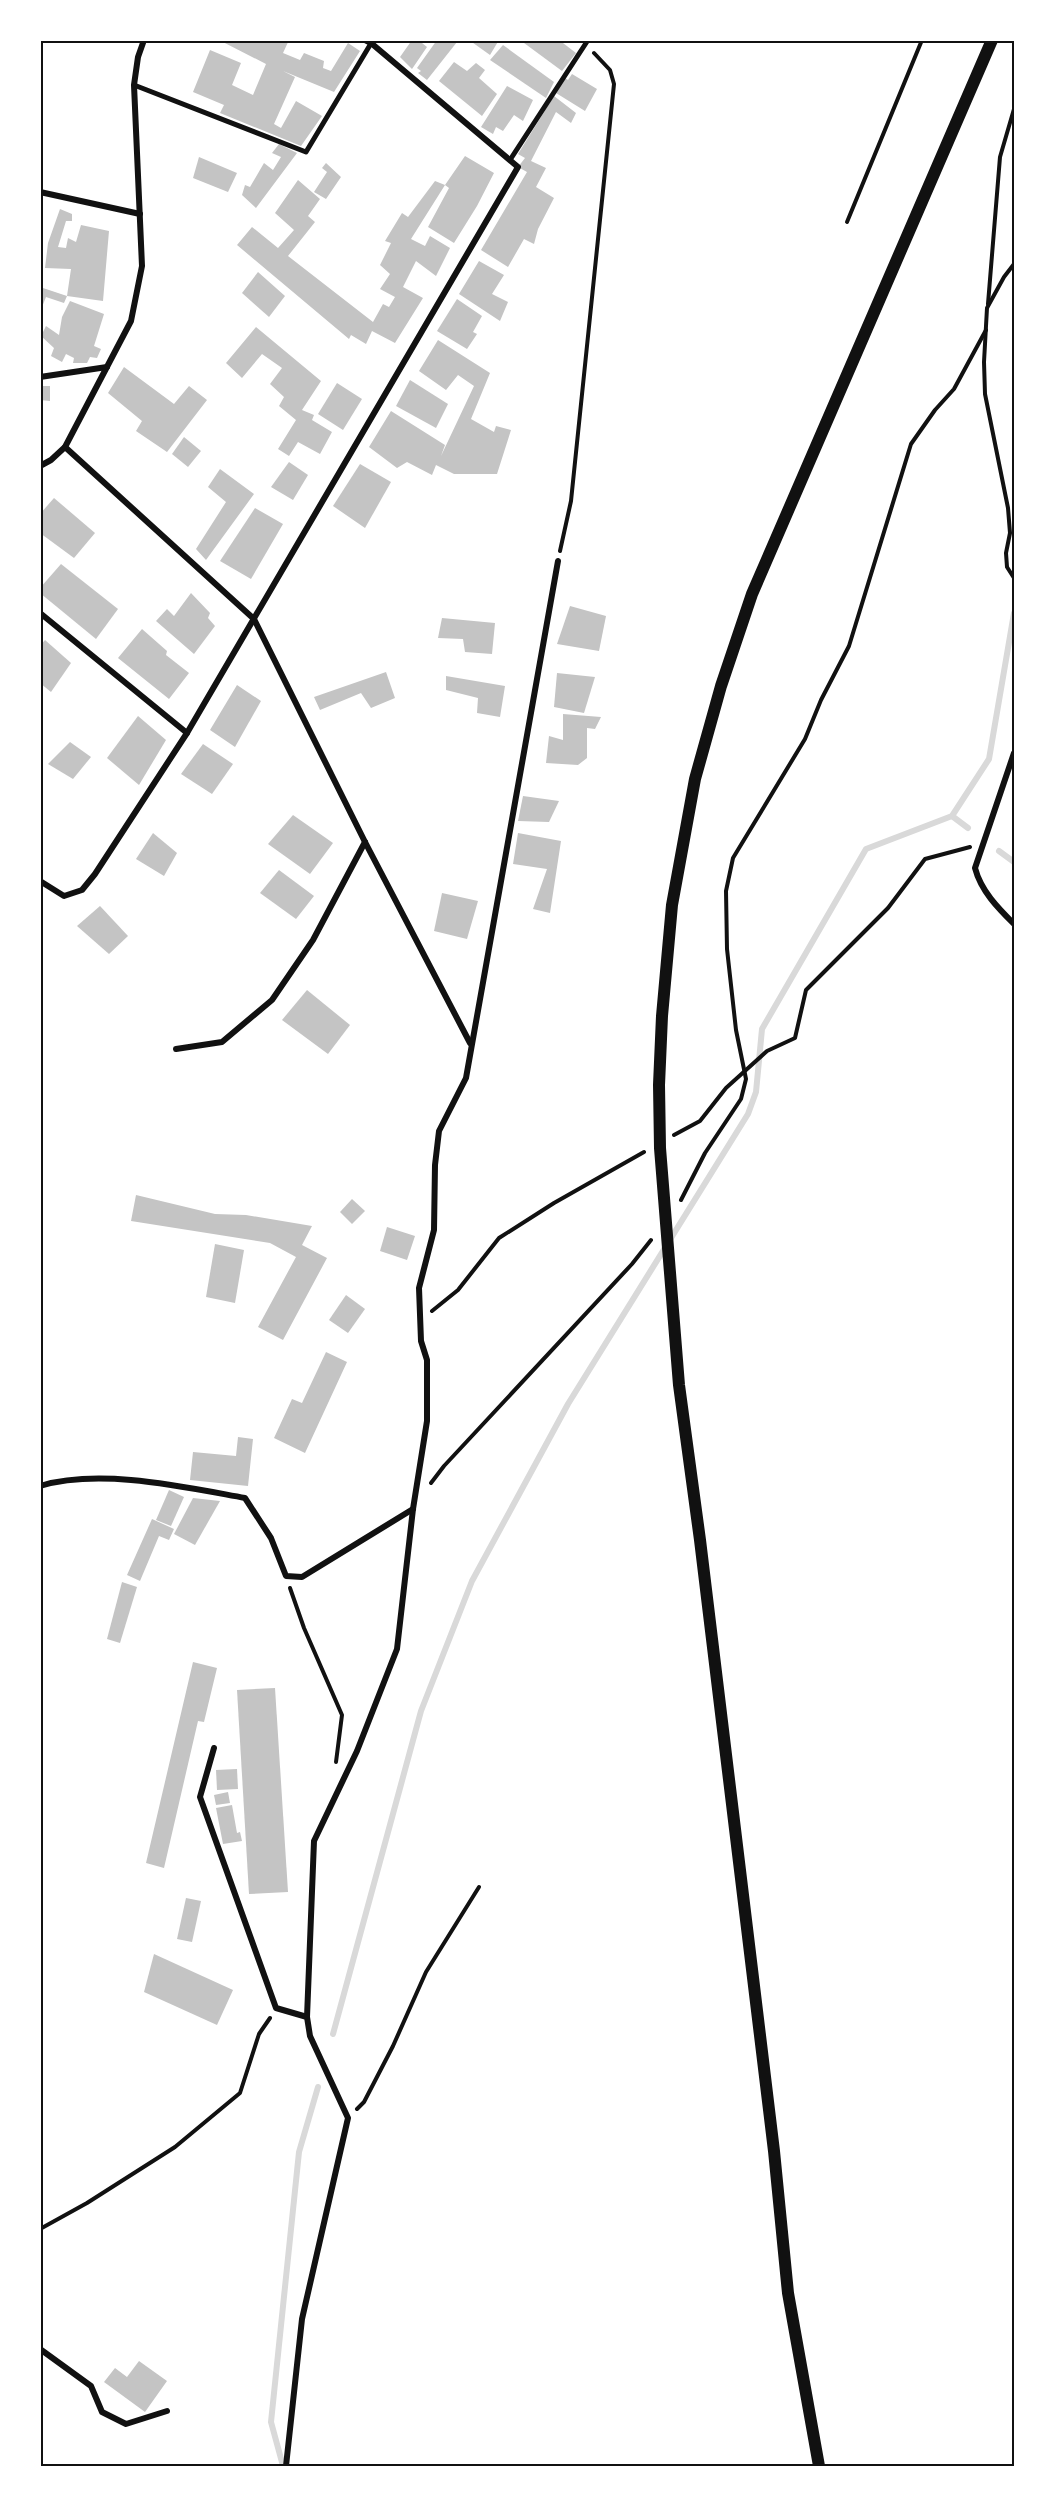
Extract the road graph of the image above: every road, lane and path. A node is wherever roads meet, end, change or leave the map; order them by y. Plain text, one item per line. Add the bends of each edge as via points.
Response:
1 (144, 40) edge
2 (922, 40) edge
3 (992, 40) edge
4 (370, 41) edge
5 (586, 43) edge
6 (135, 85) junction
7 (1014, 109) edge
8 (510, 160) junction
9 (40, 192) edge
10 (140, 214) junction
11 (847, 222) dead end
12 (1014, 264) edge
13 (987, 311) junction
14 (986, 330) junction
15 (106, 367) junction
16 (40, 377) edge
17 (65, 447) junction
18 (40, 466) edge
19 (558, 561) joint
20 (1014, 578) edge
21 (40, 613) edge
22 (254, 619) junction
23 (188, 733) junction
24 (1014, 753) edge
25 (365, 842) junction
26 (982, 843) junction
27 (40, 881) edge
28 (1014, 924) edge
29 (471, 1044) junction
30 (176, 1049) dead end
31 (745, 1069) junction
32 (669, 1138) dead end
33 (648, 1150) dead end
34 (678, 1206) dead end
35 (652, 1239) dead end
36 (420, 1322) junction
37 (40, 1486) edge
38 (413, 1509) junction
39 (286, 1576) junction
40 (214, 1748) dead end
41 (335, 1770) dead end
42 (479, 1887) dead end
43 (276, 2008) junction
44 (307, 2017) junction
45 (348, 2118) junction
46 (40, 2229) edge
47 (40, 2349) edge
48 (167, 2411) dead end
49 (285, 2466) edge
50 (819, 2466) edge

1 - 6 street
2 - 11 path
3 - 50 main road via 752,594 695,779 672,905 662,1016 659,1085 663,1198 679,1385 788,2293
4 - 6 street via 306,152
4 - 8 street
5 - 8 street
5 - 19 path via 610,70 614,84 571,501
6 - 10 street
7 - 13 path via 1000,157
8 - 22 street via 518,167
9 - 10 street
10 - 15 street via 142,266 131,321
12 - 13 path
13 - 14 path
14 - 20 path via 985,394 1008,508 1007,567
14 - 31 path via 954,389 911,444 849,646 821,699 806,739 729,869 727,949 736,1030
15 - 16 street
15 - 17 street
17 - 18 street
17 - 22 street
19 - 29 street
21 - 23 street
22 - 23 street
22 - 25 street
23 - 27 street via 82,890 64,896
24 - 26 street
25 - 29 street
25 - 30 street via 313,939 272,1000 222,1042
26 - 28 street via 975,868 978,881
26 - 31 path via 925,859 888,908 806,990 795,1038 767,1051
29 - 36 street via 466,1078 439,1131 434,1230 419,1288
31 - 32 path via 700,1121
31 - 34 path via 741,1099 705,1153
33 - 36 path via 499,1238 458,1290
35 - 38 path via 444,1466
36 - 38 street via 427,1359 427,1421
37 - 39 street via 93,1478 177,1486 245,1498 271,1538
38 - 39 street via 302,1577
38 - 44 street via 397,1649 357,1751 314,1841
39 - 41 path via 342,1715
40 - 43 street via 200,1797
42 - 45 path via 426,1972 364,2102
43 - 44 street
43 - 46 path via 260,2034 240,2093 175,2147
44 - 45 street via 310,2036
45 - 49 street via 302,2319
47 - 48 street via 91,2386 102,2412 126,2424

